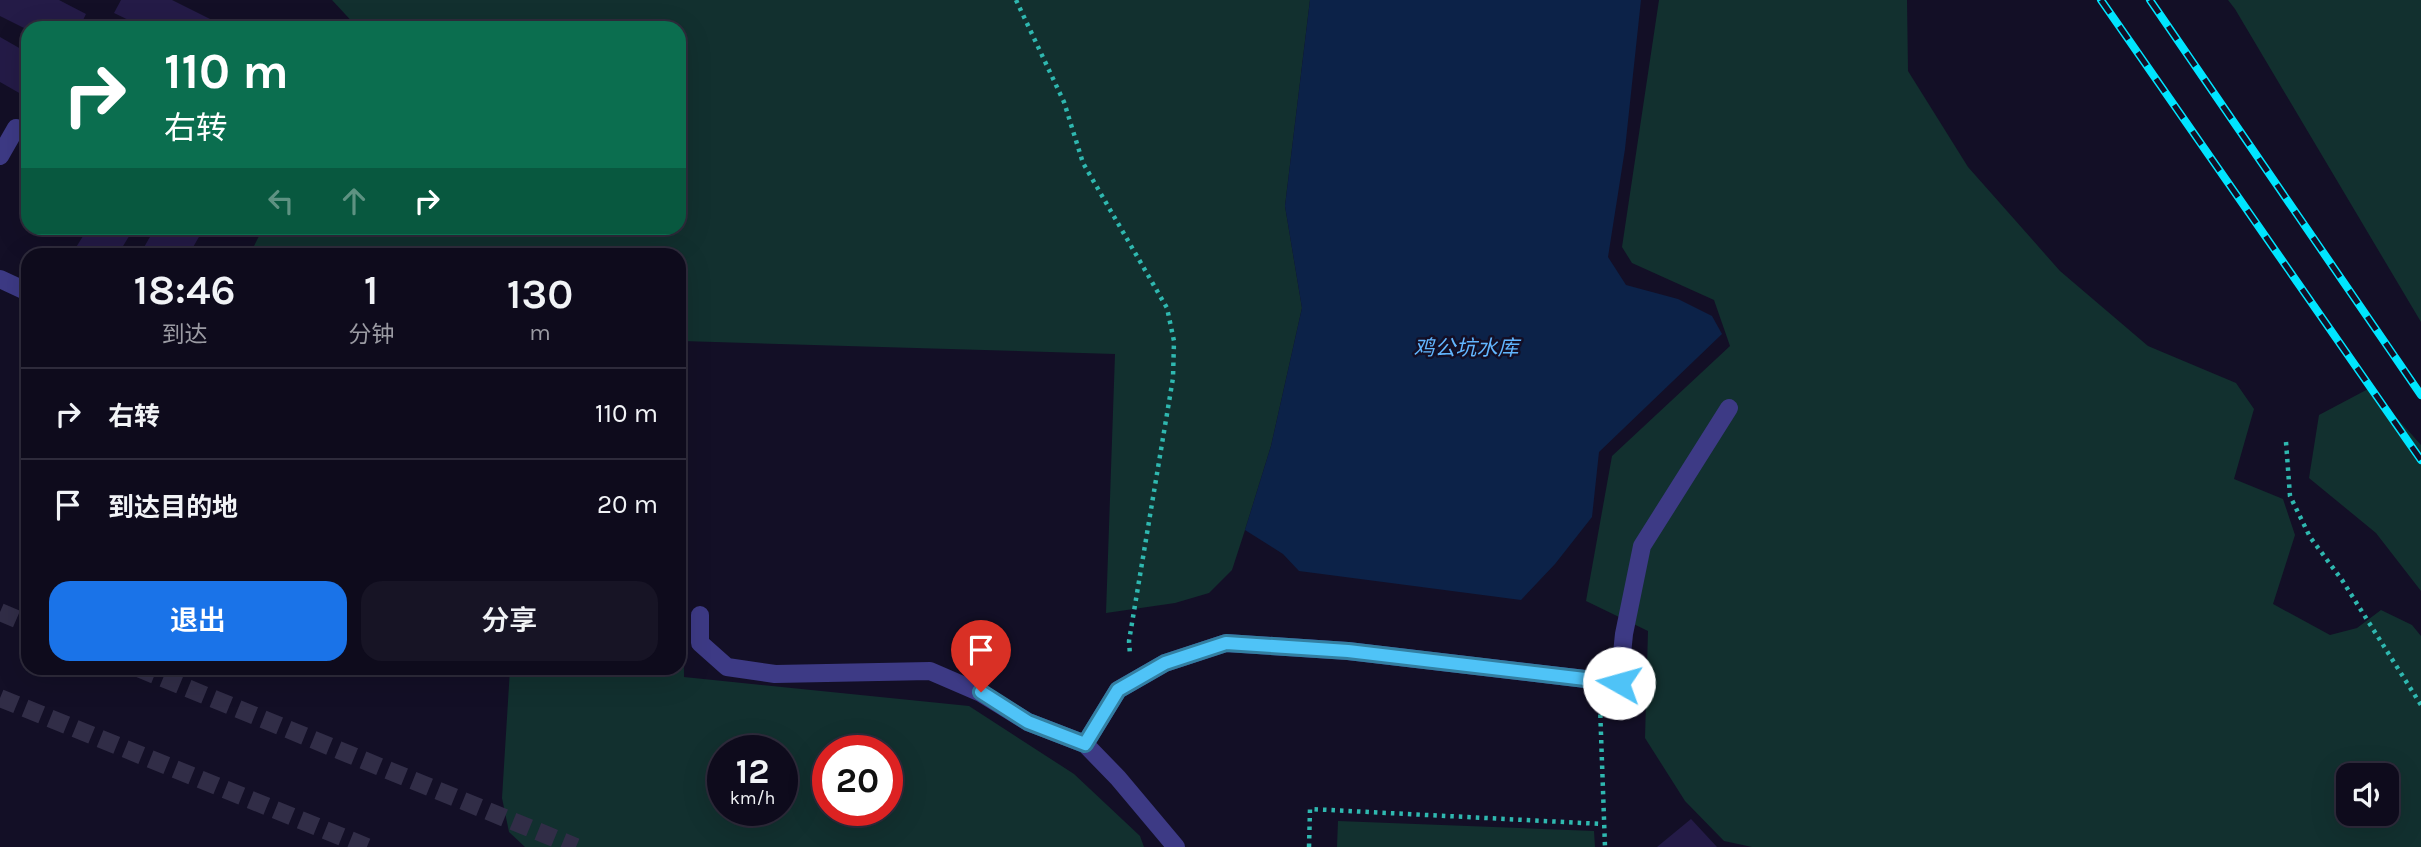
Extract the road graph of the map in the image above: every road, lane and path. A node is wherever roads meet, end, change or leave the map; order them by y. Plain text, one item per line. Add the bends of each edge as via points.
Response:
1 (1016, 0) edge
2 (16, 128) dead end
3 (0, 156) edge
4 (0, 279) edge
5 (21, 289) edge
6 (1729, 408) dead end
7 (2286, 442) dead end
8 (700, 615) dead end
9 (1600, 681) junction
10 (1130, 683) junction
11 (2421, 705) edge
12 (1085, 744) junction
13 (1603, 824) junction
14 (1176, 847) edge
15 (1309, 847) edge
16 (1605, 847) edge

1 - 10 path via 1064,102 1083,163 1167,307 1174,341 1172,378 1129,641
2 - 3 street
4 - 5 street
6 - 9 street via 1642,546 1619,683
7 - 11 path via 2290,496 2310,537
8 - 12 street via 700,643 727,667 775,674 930,671 981,692 1028,722
9 - 10 street via 1348,651 1226,643 1165,663
9 - 13 path
10 - 12 street via 1118,690
12 - 14 street
13 - 15 path via 1310,809
13 - 16 path

